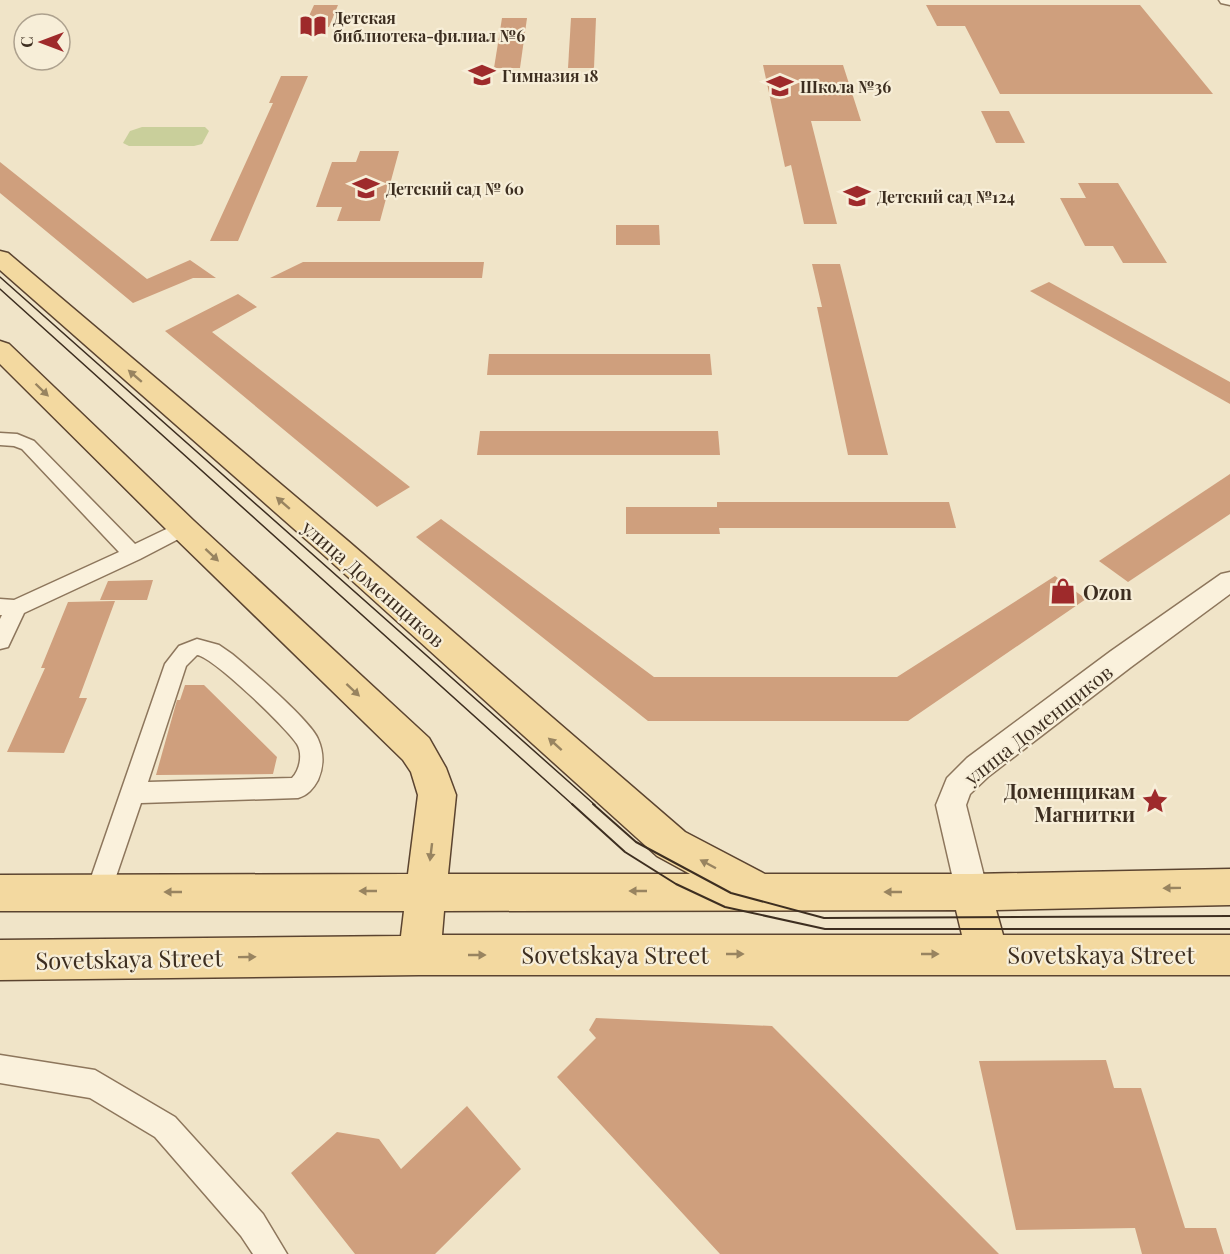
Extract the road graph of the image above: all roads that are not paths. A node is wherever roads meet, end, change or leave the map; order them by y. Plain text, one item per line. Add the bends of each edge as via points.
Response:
1 (0, 258) edge
2 (0, 349) edge
3 (0, 440) edge
4 (183, 528) junction
5 (133, 554) junction
6 (1230, 581) edge
7 (8, 608) edge
8 (0, 640) edge
9 (131, 793) junction
10 (1230, 887) edge
11 (426, 891) junction
12 (759, 891) junction
13 (99, 892) junction
14 (972, 892) junction
15 (0, 893) edge
16 (987, 954) junction
17 (419, 955) junction
18 (1230, 955) edge
19 (0, 960) edge
20 (0, 1069) edge
21 (271, 1254) edge

12 -> 1 main road, улица Доменщиков via 671,844
2 -> 4 main road
3 - 5 street via 17,440 28,446
4 - 5 street
4 -> 11 main road via 416,749 428,768 437,795
5 - 7 street
6 - 14 street, улица Доменщиков via 1006,745 958,787 951,805
7 - 8 street
9 - 9 street via 176,664 182,654 193,648 202,647 221,656 307,739 312,753 308,779 298,788
9 - 13 street
10 -> 14 main road
12 -> 11 main road
11 -> 13 main road
11 - 17 main road
14 -> 12 main road
13 - 15 main road
14 - 16 main road, улица Доменщиков
17 -> 16 main road, Sovetskaya Street
16 - 18 main road, Sovetskaya Street
19 -> 17 main road, Sovetskaya Street
20 - 21 street via 95,1084 165,1127 252,1225

